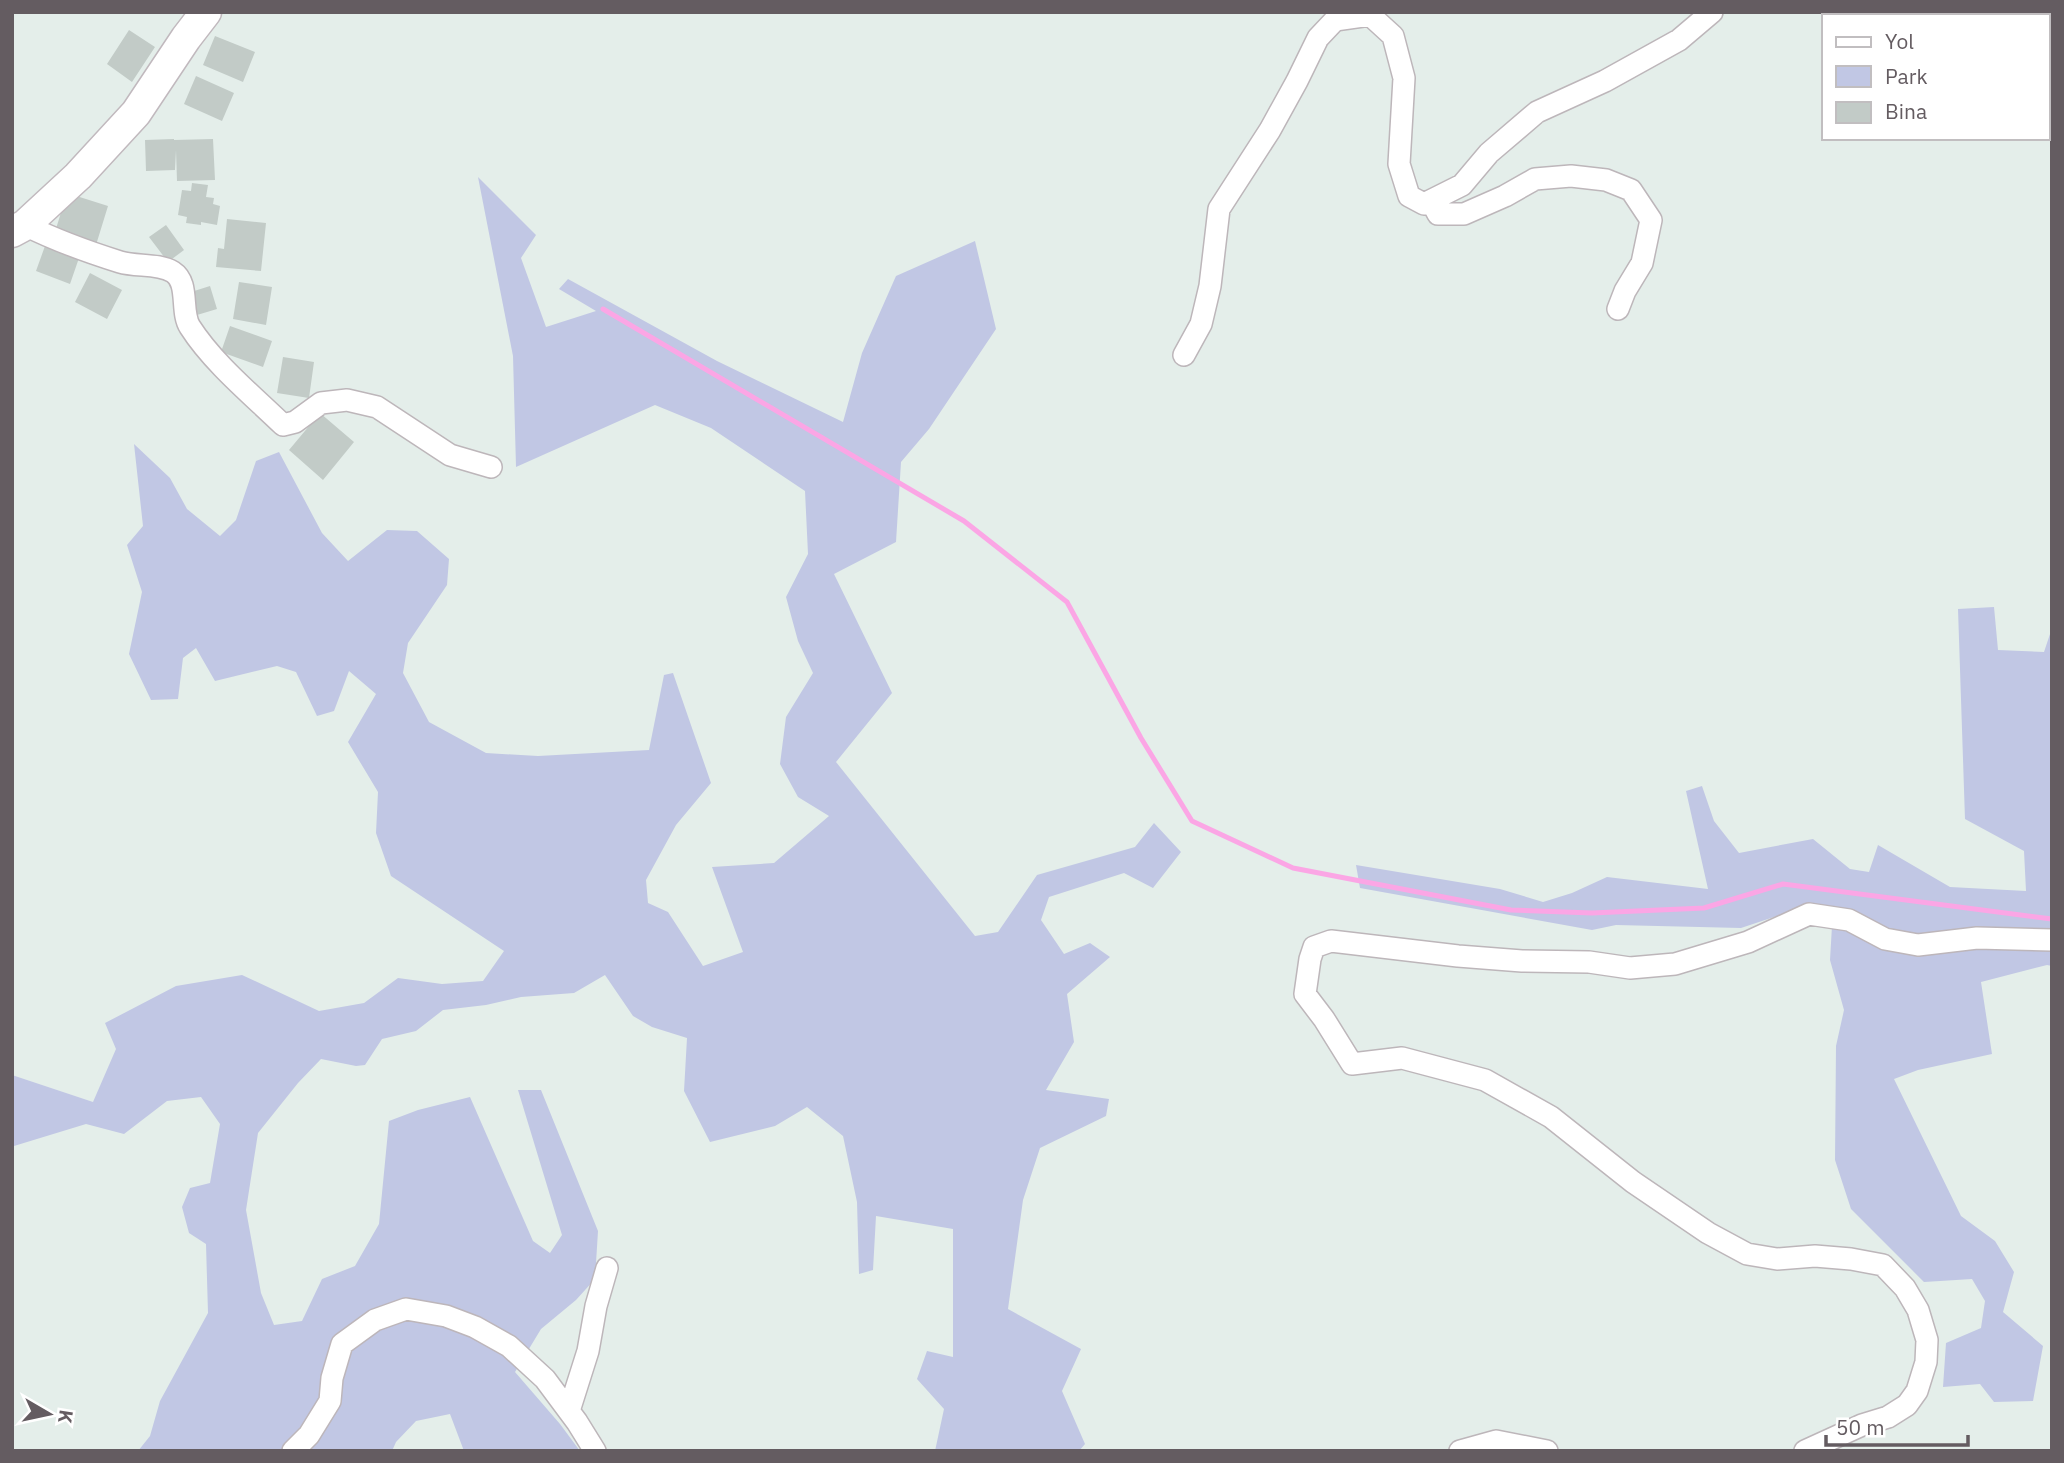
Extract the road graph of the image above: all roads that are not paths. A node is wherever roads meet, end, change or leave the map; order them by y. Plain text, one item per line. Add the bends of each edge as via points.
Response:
1 (206, 12) edge
2 (1712, 12) edge
3 (190, 25) edge
4 (1430, 201) junction
5 (18, 228) edge
6 (1618, 309) dead end
7 (1184, 355) dead end
8 (491, 467) dead end
9 (2052, 940) edge
10 (607, 1268) dead end
11 (569, 1411) junction
12 (293, 1451) edge
13 (595, 1451) edge
14 (1460, 1451) edge
15 (1547, 1451) edge
16 (1805, 1451) edge

1 - 3 main road
2 - 4 street via 1679,40 1536,112 1489,153 1462,185
3 - 5 main road via 136,113 78,176
4 - 6 street via 1438,214 1464,214 1535,179 1572,176 1606,180 1631,190 1651,220 1642,263
4 - 7 street via 1424,204 1409,196 1399,164 1404,78 1393,36 1370,15 1335,20 1318,38 1270,130 1219,209 1201,324
5 - 8 street via 122,262 175,273 188,324 282,425 295,422 321,402 347,400 377,407 450,455
9 - 16 street via 1977,938 1918,945 1885,939 1849,920 1809,914 1748,942 1675,964 1630,968 1331,942 1314,947 1305,995 1352,1064 1402,1058 1485,1080 1551,1117 1633,1182 1747,1254 1883,1265 1918,1310 1927,1340 1917,1391 1907,1405 1888,1417
10 - 11 street
11 - 12 street via 545,1379 509,1346 446,1316 406,1309 375,1321 342,1345 330,1401 309,1436
11 - 13 street
14 - 15 street via 1496,1441

